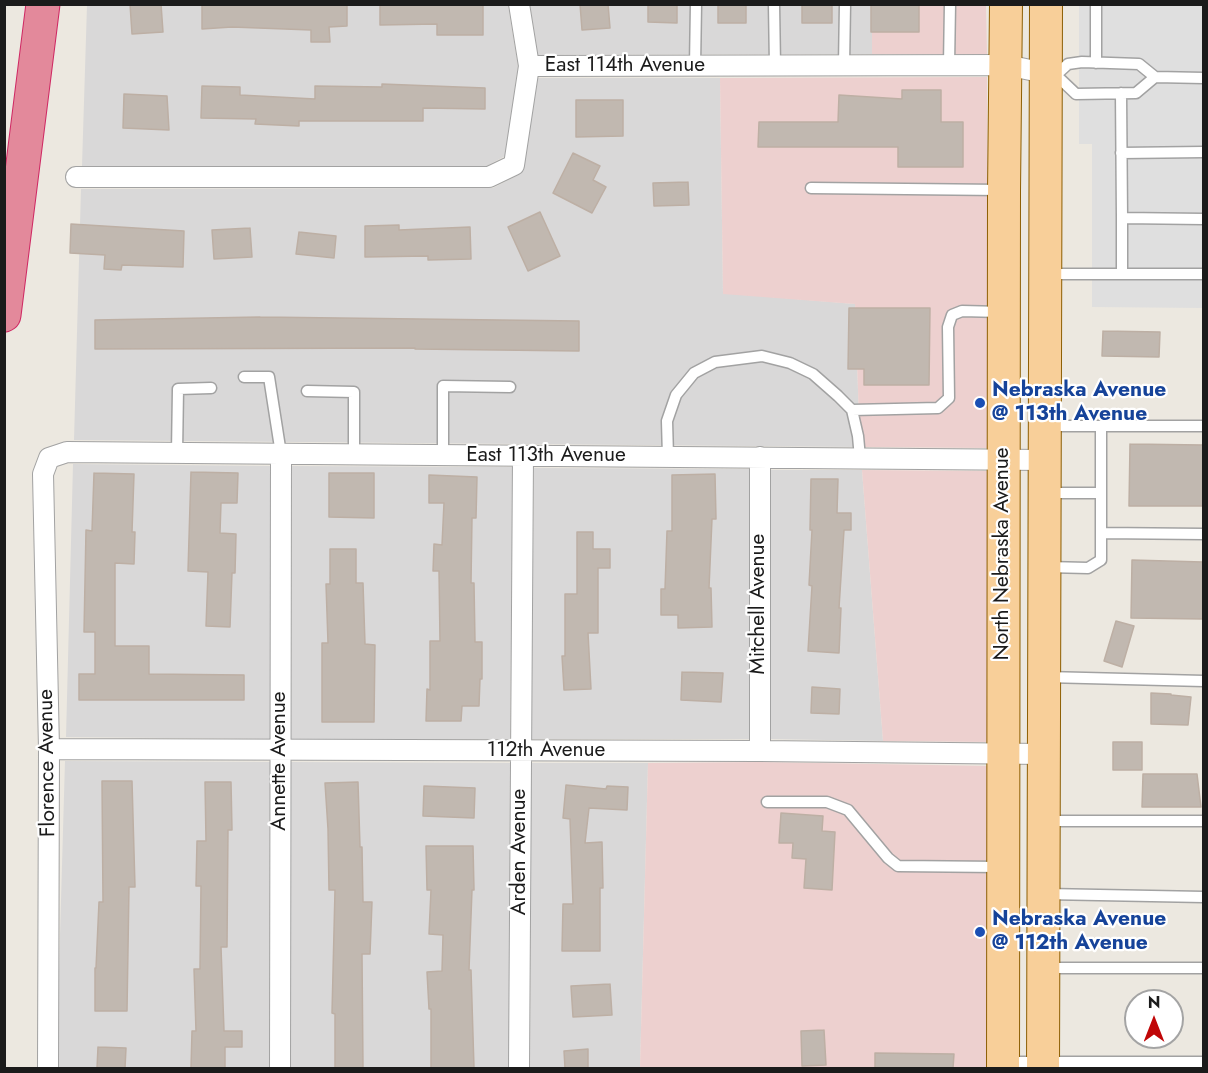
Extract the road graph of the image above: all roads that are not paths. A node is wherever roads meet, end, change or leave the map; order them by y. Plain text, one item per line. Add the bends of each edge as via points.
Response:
1 (43, 4) edge
2 (519, 4) edge
3 (696, 4) edge
4 (774, 4) edge
5 (844, 4) edge
6 (950, 4) edge
7 (1006, 4) edge
8 (1046, 4) edge
9 (1096, 4) edge
10 (1096, 63) junction
11 (949, 65) junction
12 (1006, 65) junction
13 (529, 66) junction
14 (695, 66) junction
15 (775, 66) junction
16 (844, 66) junction
17 (1050, 74) junction
18 (1155, 77) junction
19 (1203, 78) edge
20 (1121, 93) junction
21 (1203, 152) edge
22 (1121, 153) junction
23 (76, 177) dead end
24 (811, 188) dead end
25 (1004, 191) junction
26 (1122, 218) junction
27 (1203, 219) edge
28 (1044, 274) junction
29 (1122, 274) junction
30 (1203, 274) edge
31 (1004, 312) junction
32 (4, 315) edge
33 (244, 377) dead end
34 (510, 387) dead end
35 (211, 388) dead end
36 (307, 391) dead end
37 (852, 410) junction
38 (1004, 425) junction
39 (1044, 426) junction
40 (1101, 426) junction
41 (1203, 426) edge
42 (177, 453) junction
43 (281, 454) junction
44 (354, 454) junction
45 (442, 455) junction
46 (523, 456) junction
47 (668, 457) junction
48 (49, 458) joint
49 (760, 458) junction
50 (860, 459) junction
51 (1004, 459) junction
52 (1044, 460) junction
53 (1044, 493) junction
54 (1101, 493) junction
55 (1101, 533) junction
56 (1203, 534) edge
57 (1044, 567) junction
58 (1043, 677) junction
59 (1203, 681) edge
60 (49, 749) junction
61 (280, 750) junction
62 (520, 751) junction
63 (760, 751) junction
64 (1002, 754) junction
65 (1043, 754) junction
66 (768, 802) dead end
67 (1043, 821) junction
68 (1203, 821) edge
69 (1002, 867) junction
70 (1043, 894) junction
71 (1203, 897) edge
72 (1043, 968) junction
73 (1203, 968) edge
74 (1203, 1062) edge
75 (1003, 1065) edge
76 (1043, 1065) edge
77 (48, 1068) edge
78 (280, 1068) edge
79 (519, 1068) edge

1 - 32 highway
2 - 13 street
3 - 14 lane
4 - 15 lane
5 - 16 lane
6 - 11 lane
7 - 12 main road, North Nebraska Avenue
8 - 17 main road, North Nebraska Avenue
9 - 10 lane
10 - 17 lane via 1068,64
10 - 18 lane via 1139,64
11 - 12 street, East 114th Avenue
11 - 16 street, East 114th Avenue
12 - 17 street, East 114th Avenue
12 - 25 main road, North Nebraska Avenue
13 - 14 street, East 114th Avenue
13 - 23 street, East 114th Avenue via 514,165 489,177
14 - 15 street, East 114th Avenue
15 - 16 street, East 114th Avenue
17 - 20 lane via 1076,94
17 - 28 main road, North Nebraska Avenue
18 - 19 lane
18 - 20 lane via 1136,93
20 - 22 lane
21 - 22 lane
22 - 26 lane
24 - 25 lane
25 - 31 main road, North Nebraska Avenue
26 - 27 lane
26 - 29 lane
28 - 29 lane
28 - 39 main road, North Nebraska Avenue
29 - 30 lane
31 - 37 lane via 962,311 952,315 948,327 949,398 938,408
31 - 38 main road, North Nebraska Avenue
33 - 43 lane via 270,377
34 - 45 lane via 442,386
35 - 42 lane via 178,389
36 - 44 lane via 354,392
37 - 47 lane via 813,374 790,363 762,356 715,362 694,373 676,395 667,421
37 - 50 lane
38 - 39 main road
38 - 51 main road, North Nebraska Avenue
39 - 40 lane
39 - 52 main road, North Nebraska Avenue
40 - 41 lane
40 - 54 lane
42 - 43 street, East 113th Avenue
42 - 48 street, East 113th Avenue via 67,452
43 - 44 street, East 113th Avenue
43 - 61 street, Annette Avenue
44 - 45 street, East 113th Avenue
45 - 46 street, East 113th Avenue
46 - 47 street, East 113th Avenue
46 - 62 street, Arden Avenue
47 - 49 street, East 113th Avenue
48 - 60 street, Florence Avenue via 43,474
49 - 50 street, East 113th Avenue
49 - 63 street, Mitchell Avenue
50 - 51 street, East 113th Avenue
51 - 52 street, East 113th Avenue
51 - 64 main road, North Nebraska Avenue
52 - 53 main road, North Nebraska Avenue
53 - 54 lane
53 - 57 main road, North Nebraska Avenue
54 - 55 lane
55 - 56 lane
55 - 57 lane via 1101,560 1088,568
57 - 58 main road, North Nebraska Avenue
58 - 59 lane
58 - 65 main road, North Nebraska Avenue
60 - 61 street, 112th Avenue
60 - 77 street, Florence Avenue
61 - 62 street, 112th Avenue
61 - 78 street, Annette Avenue
62 - 63 street, 112th Avenue
62 - 79 street, Arden Avenue
63 - 64 street, 112th Avenue
64 - 65 street, 112th Avenue
64 - 69 main road, North Nebraska Avenue
65 - 67 main road, North Nebraska Avenue
66 - 69 lane via 827,802 848,810 898,866
67 - 68 lane
67 - 70 main road, North Nebraska Avenue
69 - 75 main road, North Nebraska Avenue
70 - 71 lane
70 - 72 main road, North Nebraska Avenue
72 - 73 lane
72 - 76 main road, North Nebraska Avenue
74 - 76 lane
75 - 76 lane

